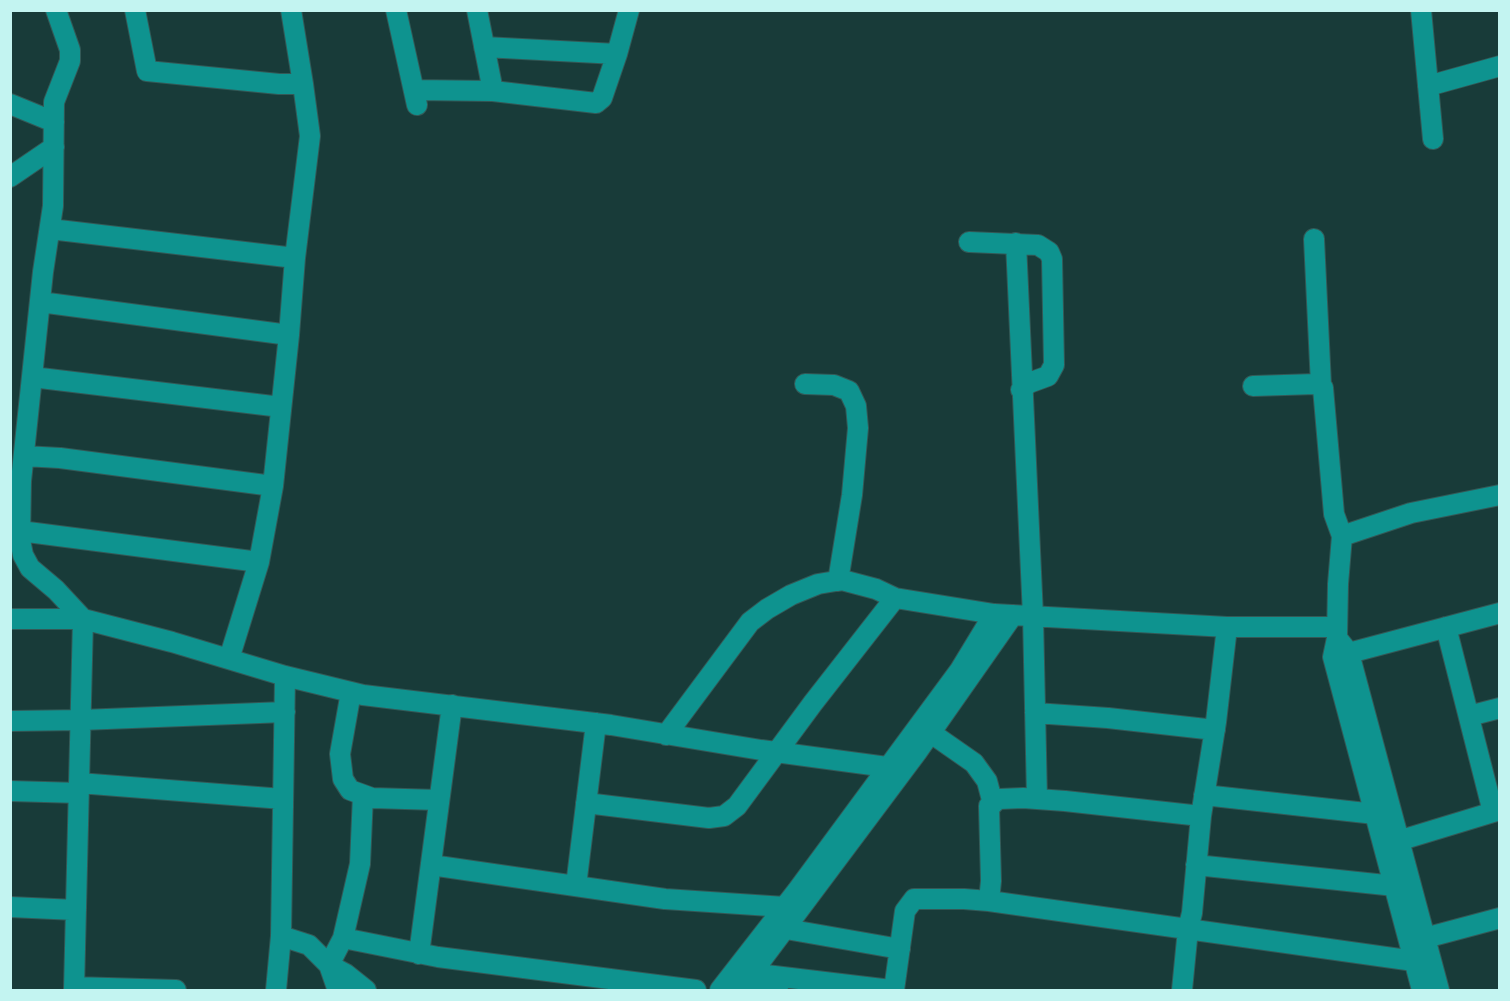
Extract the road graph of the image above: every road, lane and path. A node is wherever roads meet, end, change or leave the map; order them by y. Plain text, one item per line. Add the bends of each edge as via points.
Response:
1 (56, 10) edge
2 (135, 10) edge
3 (291, 10) edge
4 (396, 10) edge
5 (477, 10) edge
6 (629, 10) edge
7 (1421, 10) edge
8 (484, 47) junction
9 (617, 54) junction
10 (1500, 66) edge
11 (303, 84) junction
12 (1428, 86) junction
13 (493, 91) junction
14 (10, 104) edge
15 (54, 122) junction
16 (1433, 139) dead end
17 (54, 147) junction
18 (10, 177) edge
19 (50, 229) junction
20 (1314, 239) dead end
21 (969, 242) dead end
22 (1016, 243) junction
23 (295, 258) junction
24 (40, 302) junction
25 (289, 335) junction
26 (32, 377) junction
27 (805, 384) dead end
28 (1321, 385) junction
29 (1253, 386) dead end
30 (1021, 390) junction
31 (281, 407) junction
32 (24, 456) junction
33 (273, 486) junction
34 (1500, 495) edge
35 (20, 531) junction
36 (1342, 536) junction
37 (259, 562) junction
38 (838, 581) junction
39 (895, 598) junction
40 (1500, 613) edge
41 (1004, 615) junction
42 (1033, 616) junction
43 (10, 619) edge
44 (83, 619) junction
45 (1227, 627) junction
46 (1446, 627) junction
47 (1341, 639) junction
48 (229, 659) junction
49 (285, 676) junction
50 (351, 692) junction
51 (452, 705) junction
52 (1500, 708) edge
53 (285, 712) junction
54 (1035, 713) junction
55 (1469, 716) junction
56 (81, 720) junction
57 (10, 721) edge
58 (596, 723) junction
59 (1215, 730) junction
60 (931, 733) junction
61 (666, 735) junction
62 (777, 753) junction
63 (887, 767) junction
64 (79, 788) junction
65 (10, 791) edge
66 (363, 795) junction
67 (1204, 795) junction
68 (283, 799) junction
69 (1037, 799) junction
70 (438, 800) junction
71 (586, 803) junction
72 (993, 804) junction
73 (1496, 811) edge
74 (1376, 814) junction
75 (1201, 816) junction
76 (1398, 841) junction
77 (431, 864) junction
78 (1196, 865) junction
79 (576, 886) junction
80 (1395, 886) junction
81 (988, 901) junction
82 (10, 907) edge
83 (785, 907) junction
84 (76, 910) junction
85 (1500, 918) edge
86 (786, 929) junction
87 (1188, 929) junction
88 (281, 936) junction
89 (344, 938) junction
90 (1425, 938) junction
91 (900, 949) junction
92 (419, 954) junction
93 (1414, 961) junction
94 (329, 965) junction
95 (736, 982) edge
96 (74, 989) edge
97 (176, 990) edge
98 (276, 990) edge
99 (340, 990) edge
100 (366, 990) edge
101 (696, 990) edge
102 (778, 990) edge
103 (893, 990) edge
104 (1182, 990) edge
105 (1422, 990) edge
106 (1439, 990) edge

1 - 15 street via 70,61 54,102
2 - 11 street via 147,71
3 - 11 street
4 - 13 street via 415,98
5 - 8 street
6 - 9 street
7 - 12 street
8 - 9 street
8 - 13 street
9 - 13 street via 602,98 596,103
10 - 12 street
11 - 23 street via 310,136
12 - 16 street
14 - 15 street
15 - 17 street
17 - 18 street
17 - 19 street
19 - 23 street
19 - 24 street
20 - 28 street
21 - 22 street
22 - 30 street
22 - 30 street via 1045,248 1053,271 1054,365 1048,376
23 - 25 street
24 - 25 street
24 - 26 street
25 - 31 street
26 - 31 street
26 - 32 street
27 - 38 street via 834,385 849,391 856,406 852,495
28 - 29 street
28 - 36 street via 1334,514
30 - 42 street
31 - 33 street
32 - 33 street
32 - 35 street
33 - 37 street
34 - 36 street via 1411,513
35 - 37 street
35 - 44 street via 23,555 30,568
36 - 47 street
37 - 48 street
38 - 39 street via 876,589
38 - 61 street via 791,595 750,622
39 - 41 street
39 - 62 street
40 - 46 street
41 - 42 street
41 - 60 street
41 - 63 street
42 - 45 street
42 - 54 street
43 - 44 street
44 - 48 street
44 - 56 street
45 - 47 street
45 - 59 street
46 - 47 street
46 - 55 street
47 - 74 street via 1333,657
47 - 76 street
48 - 49 street
49 - 50 street
49 - 53 street
50 - 51 street
50 - 66 street via 340,754 343,779 350,790
51 - 58 street
51 - 70 street
52 - 55 street
53 - 56 street
53 - 68 street
54 - 59 street
54 - 69 street
55 - 73 street
56 - 57 street
56 - 64 street
58 - 61 street
58 - 71 street
59 - 67 street
60 - 72 street via 974,763 987,781
60 - 86 street
61 - 62 street
62 - 63 street
62 - 71 street via 737,806 724,816 709,818
63 - 83 street
64 - 65 street
64 - 68 street
64 - 84 street
66 - 70 street
66 - 89 street via 360,864
67 - 74 street
67 - 75 street
68 - 88 street
69 - 72 street via 999,799
69 - 75 street
70 - 77 street
71 - 79 street
72 - 81 street via 989,806
73 - 76 street
74 - 80 street
75 - 78 street
76 - 90 street
77 - 79 street
77 - 92 street
78 - 80 street
78 - 87 street
79 - 83 street via 665,899
80 - 93 street
81 - 87 street
81 - 91 street via 914,899 905,911
82 - 84 street
83 - 95 street
84 - 96 street
85 - 90 street
86 - 91 street
86 - 95 street
87 - 93 street
87 - 104 street
88 - 94 street via 309,945
88 - 98 street
89 - 92 street
89 - 94 street
90 - 106 street
91 - 103 street
92 - 101 street
93 - 105 street
94 - 99 street
94 - 100 street
95 - 102 street
95 - 103 street
96 - 97 street

